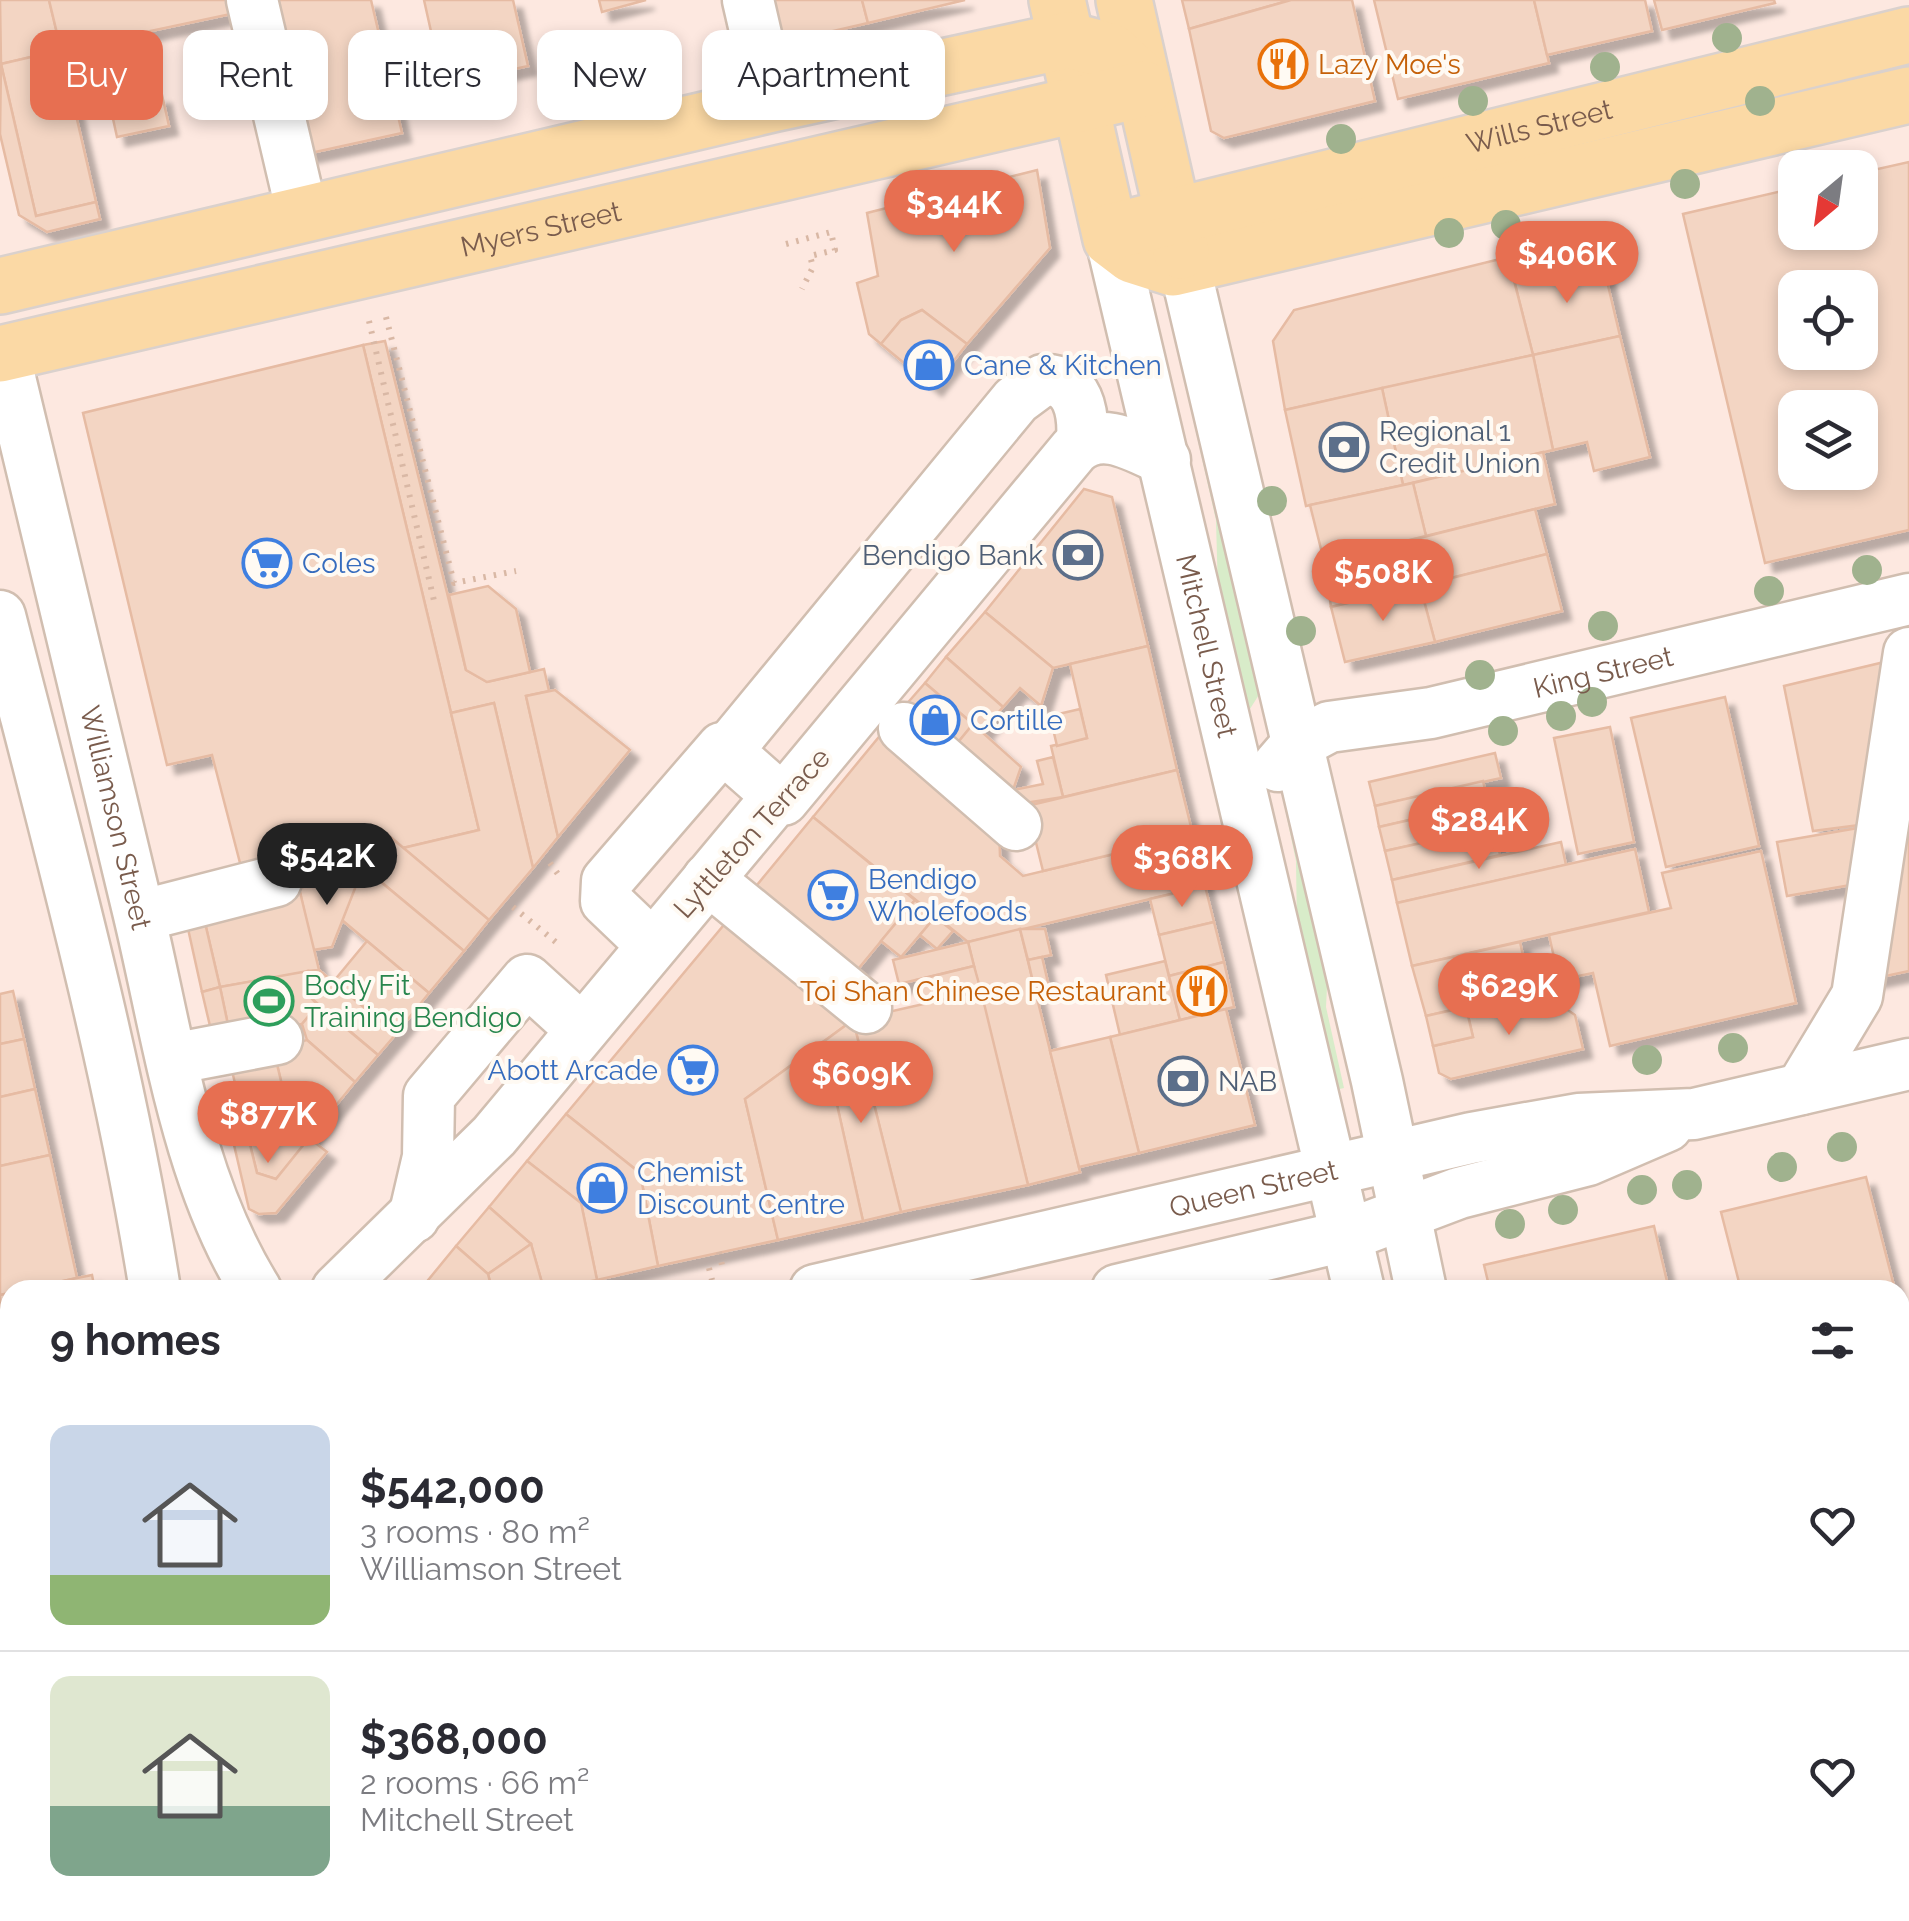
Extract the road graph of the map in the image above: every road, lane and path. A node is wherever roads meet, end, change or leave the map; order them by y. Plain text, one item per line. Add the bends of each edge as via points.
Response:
1 (252, 0) edge
2 (748, 0) edge
3 (1124, 0) edge
4 (1062, 20) edge
5 (755, 30) edge
6 (1909, 35) edge
7 (945, 54) edge
8 (1143, 85) junction
9 (1909, 95) edge
10 (1081, 101) junction
11 (702, 120) edge
12 (491, 168) junction
13 (302, 213) junction
14 (1172, 216) junction
15 (560, 224) junction
16 (1110, 235) junction
17 (786, 244) dead end
18 (1185, 268) junction
19 (0, 286) edge
20 (802, 289) dead end
21 (386, 317) dead end
22 (369, 321) dead end
23 (1, 347) edge
24 (1082, 442) junction
25 (1165, 460) junction
26 (516, 571) dead end
27 (1909, 599) edge
28 (435, 604) dead end
29 (0, 616) edge
30 (1909, 654) edge
31 (886, 713) junction
32 (1297, 744) junction
33 (727, 751) junction
34 (778, 796) junction
35 (1248, 812) junction
36 (1016, 825) dead end
37 (708, 878) junction
38 (276, 881) dead end
39 (140, 916) junction
40 (652, 945) junction
41 (866, 1008) dead end
42 (582, 1030) junction
43 (277, 1039) dead end
44 (172, 1059) junction
45 (1909, 1064) edge
46 (1802, 1089) junction
47 (1694, 1114) junction
48 (1394, 1156) junction
49 (1329, 1171) junction
50 (1404, 1214) junction
51 (414, 1217) junction
52 (1345, 1236) junction
53 (719, 1252) dead end
54 (722, 1265) dead end
55 (709, 1268) dead end
56 (153, 1280) edge
57 (250, 1280) edge
58 (350, 1280) edge
59 (712, 1280) dead end
60 (858, 1280) edge
61 (1159, 1280) edge
62 (1356, 1280) edge
63 (1419, 1280) edge

1 - 13 street
2 - 5 street
3 - 8 main road
4 - 7 main road
4 - 8 main road via 1110,51
4 - 10 main road, Mitchell Street
6 - 14 main road, Wills Street
8 - 10 main road, Myers Street
8 - 14 main road
9 - 18 main road, Wills Street
10 - 15 main road, Myers Street
10 - 16 main road, Mitchell Street
11 - 12 main road
12 - 13 main road
12 - 15 main road via 540,185
13 - 19 main road
14 - 16 main road, Wills Street
14 - 18 main road
15 - 23 main road, Myers Street
16 - 18 main road via 1142,260
16 - 25 street, Mitchell Street
17 - 20 path via 831,232 835,250 810,256 813,267
18 - 32 street
21 - 26 path via 454,583
22 - 28 path
23 - 39 street, Williamson Street
24 - 25 street via 1108,438
24 - 31 street, Lyttleton Terrace
24 - 33 street via 1081,412 1071,389 1052,380 1027,388
25 - 35 street, Mitchell Street
27 - 32 street, King Street via 1431,714 1340,724
29 - 56 street via 88,960
30 - 46 street via 1857,996
31 - 34 street, Lyttleton Terrace via 783,800
31 - 36 street
32 - 35 street
32 - 48 street
33 - 34 street
33 - 40 street via 722,748 607,881 606,900
34 - 37 street, Lyttleton Terrace
35 - 49 street, Mitchell Street
37 - 40 street, Lyttleton Terrace
37 - 41 street
38 - 39 street
39 - 44 street, Williamson Street
40 - 42 street, Lyttleton Terrace
42 - 51 street, Lyttleton Terrace via 494,1136
42 - 51 street via 526,980 430,1096 428,1157
43 - 44 street
44 - 57 street, Williamson Street via 218,1221
45 - 46 street, Queen Street
46 - 47 street, Queen Street
47 - 48 street, Queen Street via 1578,1119
47 - 50 street, Queen Street via 1588,1160
48 - 49 street, Queen Street
48 - 50 street
49 - 52 street, Mitchell Street
49 - 60 street, Queen Street
50 - 52 street, Queen Street
50 - 63 street
51 - 58 street, Lyttleton Terrace
52 - 61 street, Queen Street
52 - 62 street, Mitchell Street
53 - 54 path
55 - 59 path

